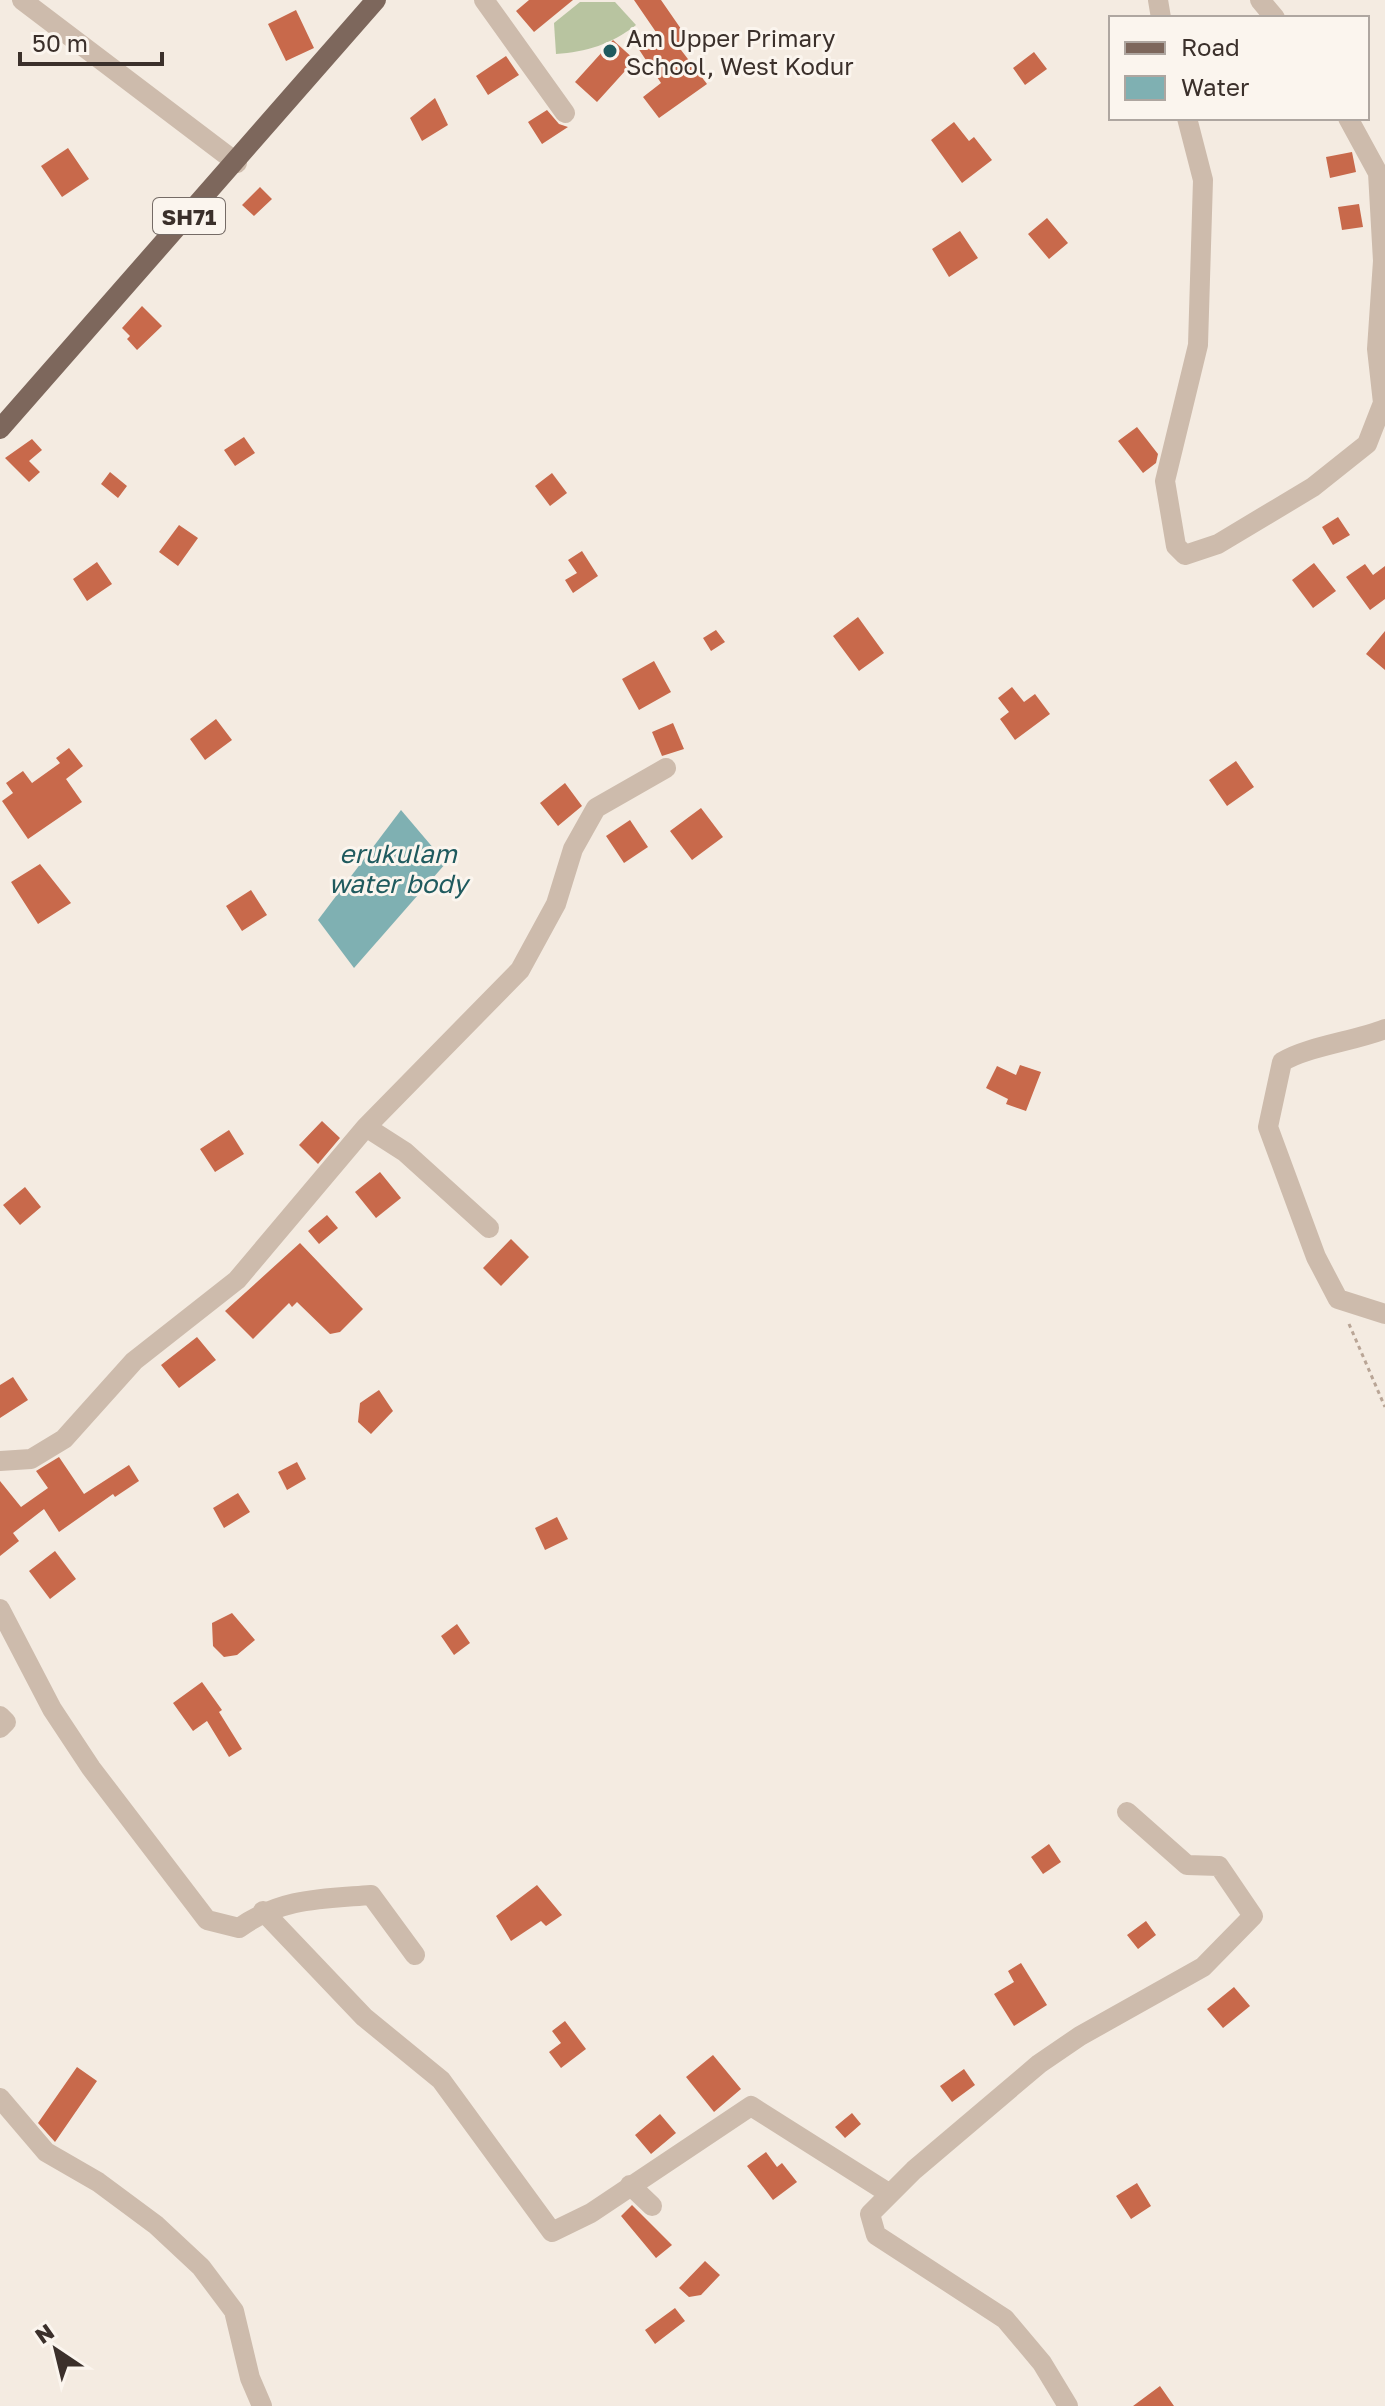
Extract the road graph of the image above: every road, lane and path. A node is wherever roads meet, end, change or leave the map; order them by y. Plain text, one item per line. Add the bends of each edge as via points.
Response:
1 (22, 0) edge
2 (376, 0) edge
3 (484, 0) edge
4 (1260, 0) edge
5 (1273, 16) edge
6 (565, 113) dead end
7 (1188, 120) edge
8 (1349, 120) edge
9 (237, 163) junction
10 (0, 429) edge
11 (666, 768) dead end
12 (1385, 1029) edge
13 (366, 1127) junction
14 (489, 1228) dead end
15 (1338, 1299) junction
16 (1385, 1314) edge
17 (1385, 1407) edge
18 (0, 1461) edge
19 (0, 1609) edge
20 (0, 1716) edge
21 (0, 1728) edge
22 (1127, 1812) dead end
23 (263, 1911) junction
24 (415, 1955) dead end
25 (0, 2098) edge
26 (630, 2185) junction
27 (890, 2194) junction
28 (652, 2206) dead end
29 (262, 2406) edge
30 (1068, 2406) edge

1 - 9 street
2 - 9 main road, SH71
3 - 6 street
4 - 5 street
7 - 8 street via 1203,180 1198,345 1165,481 1176,546 1185,555 1218,544 1324,478 1367,444 1383,403 1377,349 1383,261 1378,173
9 - 10 main road, SH71
11 - 13 street via 596,808 573,849 556,904 520,970
12 - 15 street via 1282,1062 1268,1127 1316,1257
13 - 14 street via 405,1152
13 - 18 street via 237,1280 134,1361 64,1439 31,1459
15 - 16 street
15 - 17 path
19 - 23 street via 52,1709 207,1920 239,1928
20 - 21 street via 6,1722
22 - 27 street via 1187,1865 1219,1866 1253,1916 1203,1967 1039,2064
23 - 24 street via 303,1900 371,1895
23 - 26 street via 364,2017 441,2080 552,2232
25 - 29 street via 46,2152 156,2225 201,2267 234,2311
26 - 27 street via 751,2106
26 - 28 street
27 - 30 street via 870,2214 876,2235 1005,2319 1042,2363

